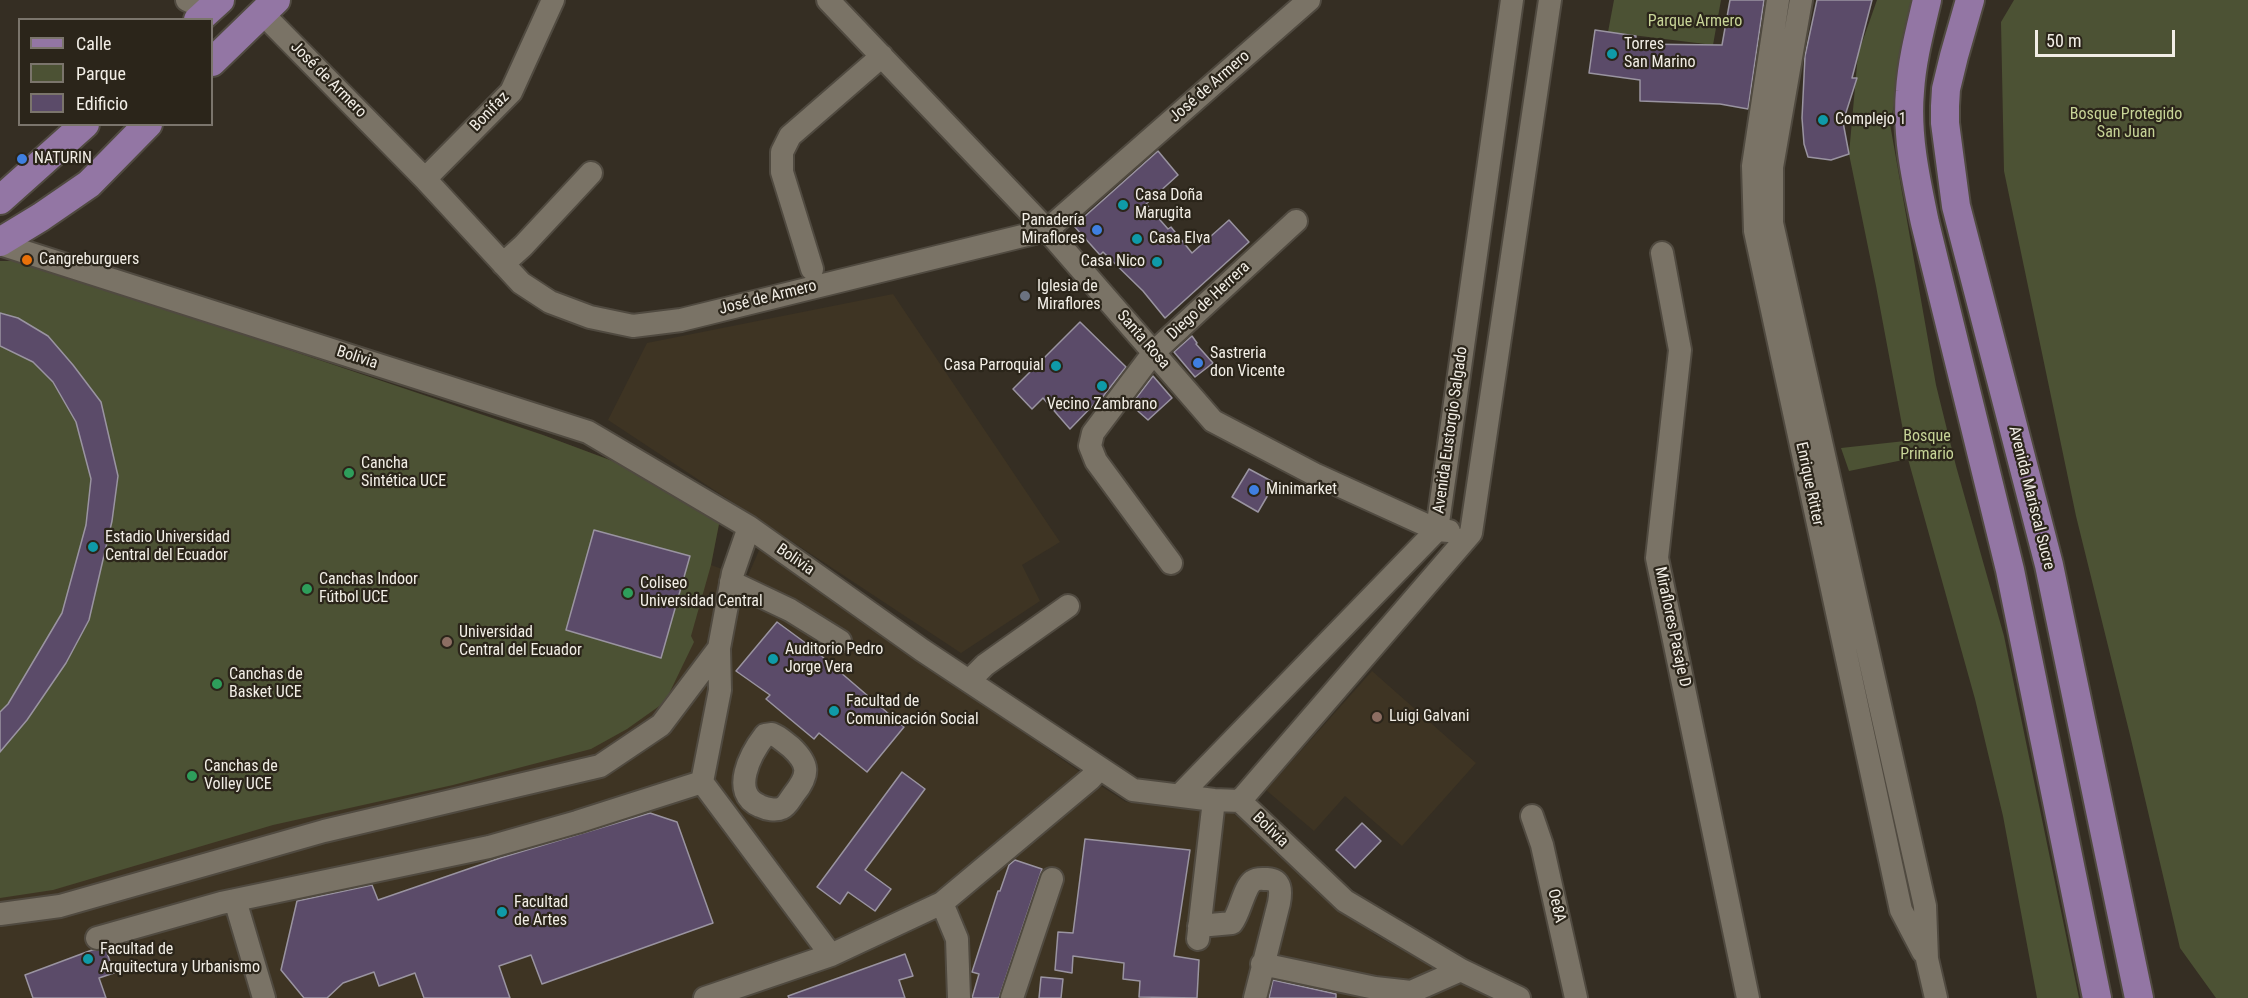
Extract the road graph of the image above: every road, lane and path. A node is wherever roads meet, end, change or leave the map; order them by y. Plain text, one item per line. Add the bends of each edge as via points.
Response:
1 (553, 0) edge
2 (828, 0) edge
3 (1512, 0) edge
4 (1550, 0) edge
5 (1778, 0) edge
6 (1801, 0) edge
7 (1927, 0) edge
8 (1970, 0) edge
9 (1986, 0) edge
10 (1300, 3) edge
11 (268, 6) edge
12 (882, 56) junction
13 (213, 61) edge
14 (83, 126) edge
15 (146, 126) edge
16 (591, 173) dead end
17 (425, 179) junction
18 (0, 200) edge
19 (1296, 221) dead end
20 (1962, 229) junction
21 (1047, 230) junction
22 (1928, 238) junction
23 (0, 243) edge
24 (1662, 253) dead end
25 (503, 264) junction
26 (812, 269) dead end
27 (1154, 352) junction
28 (1994, 353) junction
29 (749, 527) junction
30 (1437, 530) junction
31 (1471, 533) junction
32 (1171, 563) dead end
33 (731, 582) junction
34 (1068, 606) dead end
35 (840, 641) dead end
36 (719, 648) junction
37 (970, 680) junction
38 (1100, 768) junction
39 (702, 782) junction
40 (1180, 795) junction
41 (748, 798) dead end
42 (1214, 800) junction
43 (1240, 801) junction
44 (1532, 816) dead end
45 (731, 823) junction
46 (1052, 879) dead end
47 (235, 900) junction
48 (942, 903) junction
49 (0, 914) edge
50 (98, 938) dead end
51 (831, 956) junction
52 (1927, 959) junction
53 (1262, 964) junction
54 (1461, 970) junction
55 (264, 998) edge
56 (705, 998) edge
57 (959, 998) edge
58 (1012, 998) edge
59 (1254, 998) edge
60 (1519, 998) edge
61 (1576, 998) edge
62 (1749, 998) edge
63 (1936, 998) edge
64 (2097, 998) edge
65 (2139, 998) edge

1 - 17 street, Bonifaz via 511,92
2 - 12 street, Santa Rosa
3 - 30 street, Avenida Eustorgio Salgado
4 - 31 street
5 - 52 street, Enrique Ritter via 1754,166 1755,231 1901,910
6 - 52 street, Enrique Ritter via 1772,167 1772,223 1925,906
7 - 22 main road via 1915,55 1909,116 1914,174
8 - 20 main road, Avenida Mariscal Sucre via 1945,106
9 - 28 main road via 1975,26 1960,104 1966,179 1984,263
10 - 21 street, José de Armero
11 - 13 main road
11 - 17 street, José de Armero
12 - 21 street, Santa Rosa
12 - 26 street via 790,136 782,152 782,172
14 - 18 main road
15 - 23 main road via 89,184
16 - 25 street
17 - 25 street, José de Armero
19 - 27 street, Diego de Herrera
20 - 22 main road
20 - 28 main road, Avenida Mariscal Sucre
21 - 25 street, José de Armero via 681,320 633,326 590,317 550,302 521,283
21 - 27 street, Santa Rosa
22 - 64 main road via 2010,570
23 - 29 street, Bolivia via 588,432
24 - 62 street, Miraflores Pasaje D via 1680,350 1658,558
27 - 30 street, Santa Rosa via 1213,422
27 - 32 street, Diego de Herrera via 1093,433 1090,446 1096,461
28 - 65 main road, Avenida Mariscal Sucre via 2049,565
29 - 33 street
29 - 37 street, Bolivia
30 - 31 street, Santa Rosa
30 - 40 street, Avenida Eustorgio Salgado
31 - 43 street
33 - 35 street
33 - 36 street
34 - 37 street
36 - 39 street via 720,690
36 - 49 street via 661,725 600,766 324,831 60,906
37 - 38 street, Bolivia
38 - 40 street, Bolivia via 1133,790
38 - 48 street
39 - 45 street
39 - 47 street via 489,847
40 - 42 street, Bolivia
41 - 45 street
42 - 43 street, Bolivia
42 - 53 street via 1199,933 1232,923 1253,881 1274,880 1281,894
43 - 54 street, Bolivia via 1345,901
44 - 61 street, Oe8A
45 - 51 street
46 - 58 street
47 - 50 street
47 - 55 street
48 - 51 street
48 - 57 street via 957,939
51 - 56 street
52 - 63 street, Enrique Ritter
53 - 54 street via 1411,992
53 - 59 street
54 - 60 street, Bolivia

